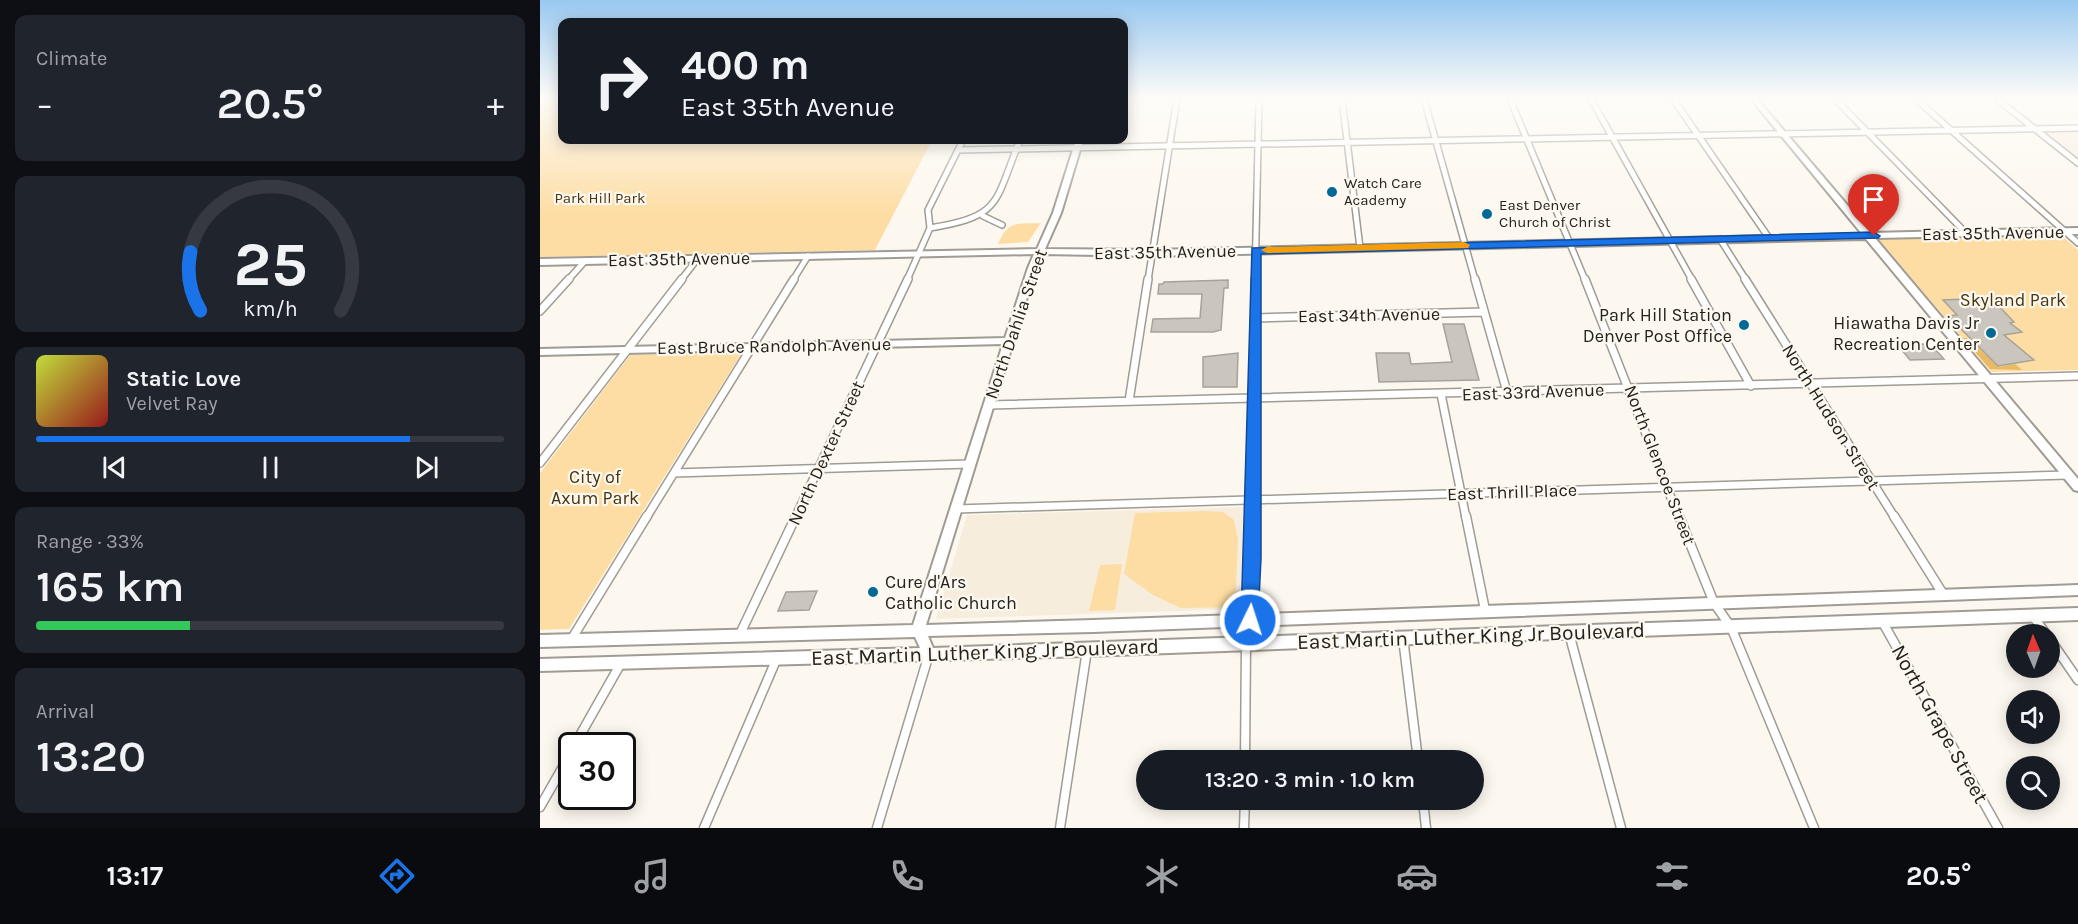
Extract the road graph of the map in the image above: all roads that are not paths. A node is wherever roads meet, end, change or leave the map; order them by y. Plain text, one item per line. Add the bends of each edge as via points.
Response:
1 (1612, 137) edge
2 (1170, 138) edge
3 (1258, 138) edge
4 (1347, 138) edge
5 (1435, 138) edge
6 (1585, 138) edge
7 (1701, 138) edge
8 (1786, 138) edge
9 (1873, 138) edge
10 (1960, 138) edge
11 (2046, 138) edge
12 (1527, 139) junction
13 (1436, 141) junction
14 (1348, 142) junction
15 (961, 144) edge
16 (1018, 144) edge
17 (1078, 144) edge
18 (1258, 144) junction
19 (1169, 146) junction
20 (1016, 149) junction
21 (959, 150) junction
22 (2078, 163) edge
23 (983, 216) junction
24 (1002, 225) dead end
25 (930, 228) junction
26 (2064, 231) junction
27 (2078, 231) edge
28 (1966, 233) junction
29 (1868, 236) junction
30 (1769, 238) junction
31 (1720, 239) junction
32 (1670, 240) junction
33 (1569, 243) junction
34 (2078, 243) edge
35 (1465, 245) junction
36 (1360, 248) junction
37 (1256, 250) junction
38 (1038, 252) junction
39 (920, 253) junction
40 (1152, 253) junction
41 (808, 256) junction
42 (698, 258) junction
43 (585, 261) junction
44 (540, 262) edge
45 (540, 311) edge
46 (1484, 312) junction
47 (1255, 318) junction
48 (1008, 341) junction
49 (877, 344) junction
50 (752, 347) junction
51 (627, 350) junction
52 (540, 352) edge
53 (2078, 376) edge
54 (1986, 379) junction
55 (1809, 384) junction
56 (1751, 386) junction
57 (1628, 389) junction
58 (1507, 392) junction
59 (1441, 394) junction
60 (1254, 398) junction
61 (1129, 401) junction
62 (989, 405) junction
63 (540, 463) edge
64 (969, 464) junction
65 (818, 468) junction
66 (674, 473) junction
67 (2068, 475) junction
68 (1871, 481) junction
69 (1667, 487) junction
70 (2078, 487) edge
71 (1460, 494) junction
72 (1253, 500) junction
73 (955, 513) junction
74 (2078, 590) edge
75 (1943, 594) junction
76 (1714, 603) junction
77 (1485, 610) junction
78 (2078, 614) edge
79 (2033, 616) junction
80 (1250, 620) junction
81 (1882, 621) junction
82 (2039, 624) edge
83 (1731, 627) junction
84 (918, 630) junction
85 (1569, 633) junction
86 (740, 634) junction
87 (1403, 638) junction
88 (571, 640) junction
89 (540, 641) edge
90 (1246, 644) junction
91 (1088, 650) junction
92 (929, 654) junction
93 (2060, 654) edge
94 (774, 663) junction
95 (540, 666) edge
96 (618, 668) junction
97 (2078, 680) edge
98 (582, 732) edge
99 (1245, 750) edge
100 (1417, 750) edge
101 (558, 776) edge
102 (540, 807) edge
103 (1245, 810) edge
104 (1424, 810) edge
105 (704, 828) edge
106 (878, 828) edge
107 (1059, 828) edge
108 (1244, 828) edge
109 (1426, 828) edge
110 (1621, 828) edge
111 (1815, 828) edge
112 (1998, 828) edge

1 - 32 street
2 - 19 street
3 - 18 street
4 - 14 street
5 - 13 street
6 - 12 street
7 - 30 street
8 - 29 street
9 - 28 street
10 - 26 street
11 - 22 street
12 - 13 street
12 - 33 street, North Glencoe Street
13 - 14 street
13 - 35 street
14 - 18 street
14 - 36 street
15 - 21 street, North Dexter Street
16 - 20 street
17 - 19 street
17 - 20 street
17 - 38 street, North Dahlia Street via 1057,213
18 - 19 street
18 - 37 street
19 - 40 street
20 - 21 street
20 - 23 street via 992,207
21 - 25 street, North Dexter Street via 928,210
23 - 24 street
23 - 25 street
25 - 39 street, North Dexter Street
26 - 27 street, East 35th Avenue
26 - 28 street, East 35th Avenue
26 - 34 street
28 - 29 street, East 35th Avenue
29 - 30 street, East 35th Avenue
29 - 54 street
30 - 31 street, East 35th Avenue
31 - 32 street, East 35th Avenue
31 - 55 street, North Hudson Street
32 - 33 street, East 35th Avenue
32 - 56 street
33 - 35 street, East 35th Avenue
33 - 57 street, North Glencoe Street
35 - 36 street, East 35th Avenue
35 - 46 street
36 - 37 street, East 35th Avenue
37 - 40 street, East 35th Avenue
37 - 47 street
38 - 39 street, East 35th Avenue
38 - 40 street, East 35th Avenue
38 - 48 street, North Dahlia Street
39 - 41 street, East 35th Avenue
39 - 49 street, North Dexter Street
40 - 61 street
41 - 42 street, East 35th Avenue
41 - 50 street
42 - 43 street, East 35th Avenue
42 - 51 street
43 - 44 street, East 35th Avenue
43 - 45 street
46 - 47 street, East 34th Avenue
46 - 58 street
47 - 60 street
48 - 49 street, East Bruce Randolph Avenue
48 - 62 street, North Dahlia Street
49 - 50 street, East Bruce Randolph Avenue
49 - 65 street, North Dexter Street
50 - 51 street, East Bruce Randolph Avenue
50 - 66 street
51 - 52 street, East Bruce Randolph Avenue
51 - 63 street
53 - 54 street, East 33rd Avenue
54 - 55 street, East 33rd Avenue
54 - 67 street
55 - 56 street, East 33rd Avenue
55 - 68 street, North Hudson Street
56 - 57 street, East 33rd Avenue
57 - 58 street, East 33rd Avenue
57 - 69 street, North Glencoe Street
58 - 59 street, East 33rd Avenue
59 - 60 street, East 33rd Avenue
59 - 71 street
60 - 61 street, East 33rd Avenue
60 - 72 street
61 - 62 street, East 33rd Avenue
62 - 64 street, North Dahlia Street
64 - 65 street
64 - 73 street, North Dahlia Street
65 - 66 street
65 - 86 street, North Dexter Street
66 - 88 street
67 - 68 street, East Thrill Place
67 - 70 street
68 - 69 street, East Thrill Place
68 - 75 street, North Hudson Street
69 - 71 street, East Thrill Place
69 - 76 street, North Glencoe Street
71 - 72 street, East Thrill Place
71 - 77 street
72 - 73 street, East Thrill Place
72 - 80 street
73 - 84 street, North Dahlia Street
74 - 75 street, East Martin Luther King Jr Boulevard
75 - 76 street, East Martin Luther King Jr Boulevard
76 - 77 street, East Martin Luther King Jr Boulevard
76 - 83 street, North Glencoe Street
77 - 80 street, East Martin Luther King Jr Boulevard
78 - 79 street, East Martin Luther King Jr Boulevard
79 - 81 street, East Martin Luther King Jr Boulevard
79 - 82 street
80 - 84 street, East Martin Luther King Jr Boulevard
80 - 90 street
81 - 83 street, East Martin Luther King Jr Boulevard
81 - 112 street, North Grape Street
83 - 85 street, East Martin Luther King Jr Boulevard
83 - 111 street, North Glencoe Street
84 - 86 street, East Martin Luther King Jr Boulevard
84 - 92 street
85 - 87 street, East Martin Luther King Jr Boulevard
85 - 110 street
86 - 88 street, East Martin Luther King Jr Boulevard
87 - 90 street, East Martin Luther King Jr Boulevard
87 - 100 street
88 - 89 street, East Martin Luther King Jr Boulevard
90 - 91 street, East Martin Luther King Jr Boulevard
90 - 99 street
91 - 92 street, East Martin Luther King Jr Boulevard
91 - 107 street
92 - 94 street, East Martin Luther King Jr Boulevard
92 - 106 street
93 - 97 street
94 - 96 street, East Martin Luther King Jr Boulevard
94 - 105 street
95 - 96 street, East Martin Luther King Jr Boulevard
96 - 98 street
101 - 102 street
103 - 108 street
104 - 109 street

